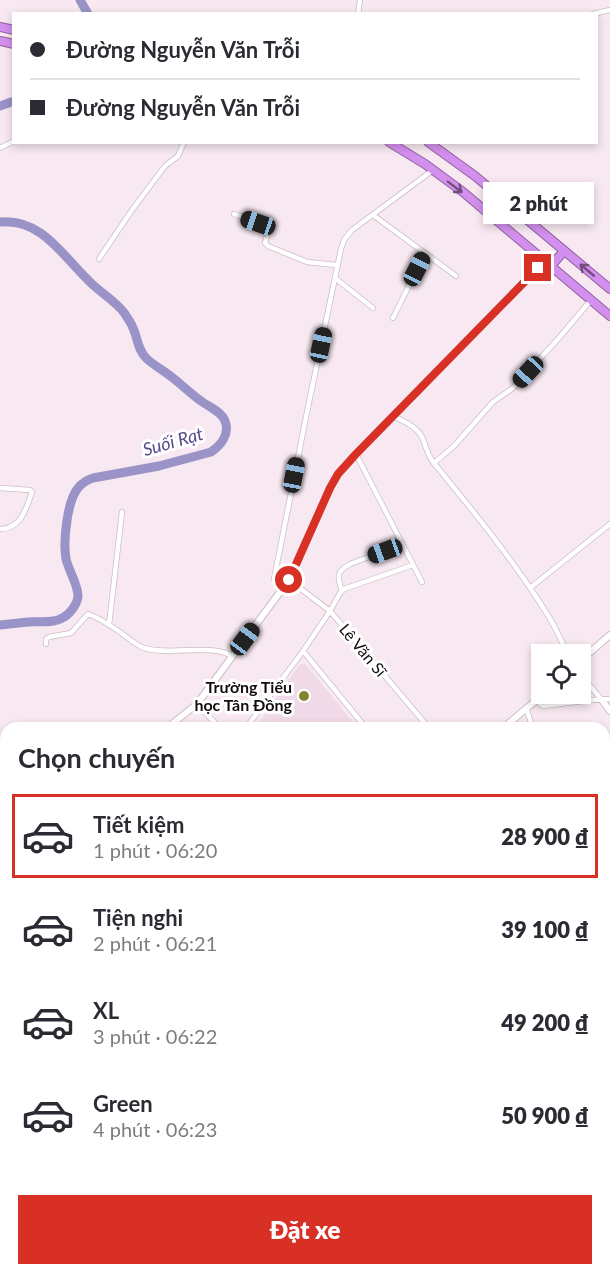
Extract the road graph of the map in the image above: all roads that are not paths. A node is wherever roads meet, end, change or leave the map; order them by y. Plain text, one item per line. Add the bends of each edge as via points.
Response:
1 (183, 144) edge
2 (392, 144) edge
3 (429, 144) edge
4 (433, 170) junction
5 (234, 214) dead end
6 (373, 215) junction
7 (564, 251) junction
8 (425, 253) junction
9 (99, 259) dead end
10 (336, 265) junction
11 (551, 266) junction
12 (456, 276) dead end
13 (335, 278) junction
14 (610, 289) edge
15 (591, 300) junction
16 (373, 308) dead end
17 (610, 316) edge
18 (393, 318) dead end
19 (393, 416) junction
20 (356, 454) junction
21 (434, 463) junction
22 (0, 488) edge
23 (122, 512) dead end
24 (610, 524) edge
25 (0, 529) edge
26 (403, 544) junction
27 (413, 565) junction
28 (289, 580) junction
29 (422, 582) dead end
30 (284, 586) junction
31 (530, 588) junction
32 (342, 591) junction
33 (330, 611) junction
34 (109, 625) junction
35 (610, 635) edge
36 (46, 644) dead end
37 (563, 644) edge
38 (303, 651) junction
39 (591, 651) edge
40 (232, 656) junction
41 (591, 687) edge
42 (610, 699) edge
43 (591, 700) edge
44 (602, 700) junction
45 (197, 704) junction
46 (531, 704) edge
47 (541, 704) edge
48 (559, 704) edge
49 (526, 708) junction
50 (610, 711) edge
51 (174, 722) edge
52 (214, 722) edge
53 (250, 722) edge
54 (361, 722) edge
55 (424, 722) edge
56 (510, 722) edge
57 (531, 722) edge

1 - 9 street
2 - 4 highway
3 - 7 highway via 475,176
4 - 6 street
4 -> 11 highway
5 - 10 street via 263,224 269,232 265,243 268,246 307,262
6 - 8 street
6 - 10 street via 352,230
7 - 11 highway
14 -> 7 highway
8 - 12 street
8 - 18 street
10 - 13 street
11 - 15 highway
11 - 19 street via 538,268
13 - 16 street
13 - 30 street via 274,579
15 - 17 highway
15 - 21 street via 513,388 493,402
19 - 20 street
19 - 21 street via 417,431
20 - 26 street
20 - 28 street via 330,488
21 - 31 street
22 - 25 street via 32,492 15,525
23 - 34 street
24 - 31 street
26 - 27 street
26 - 32 street via 345,567 338,578
27 - 29 street
27 - 32 street
28 - 30 street
28 - 33 street, Lê Văn Sĩ
30 - 40 street
31 - 37 street
32 - 33 street
33 - 38 street
33 - 55 street, Lê Văn Sĩ
34 - 36 street via 88,614 71,633 49,637
34 - 40 street via 142,648 225,651
35 - 39 street
38 - 53 street
38 - 54 street
40 - 45 street
41 - 44 street
42 - 44 street
43 - 44 street
44 - 50 street
45 - 51 street
45 - 52 street
46 - 49 street
47 - 48 street
49 - 56 street
49 - 57 street

